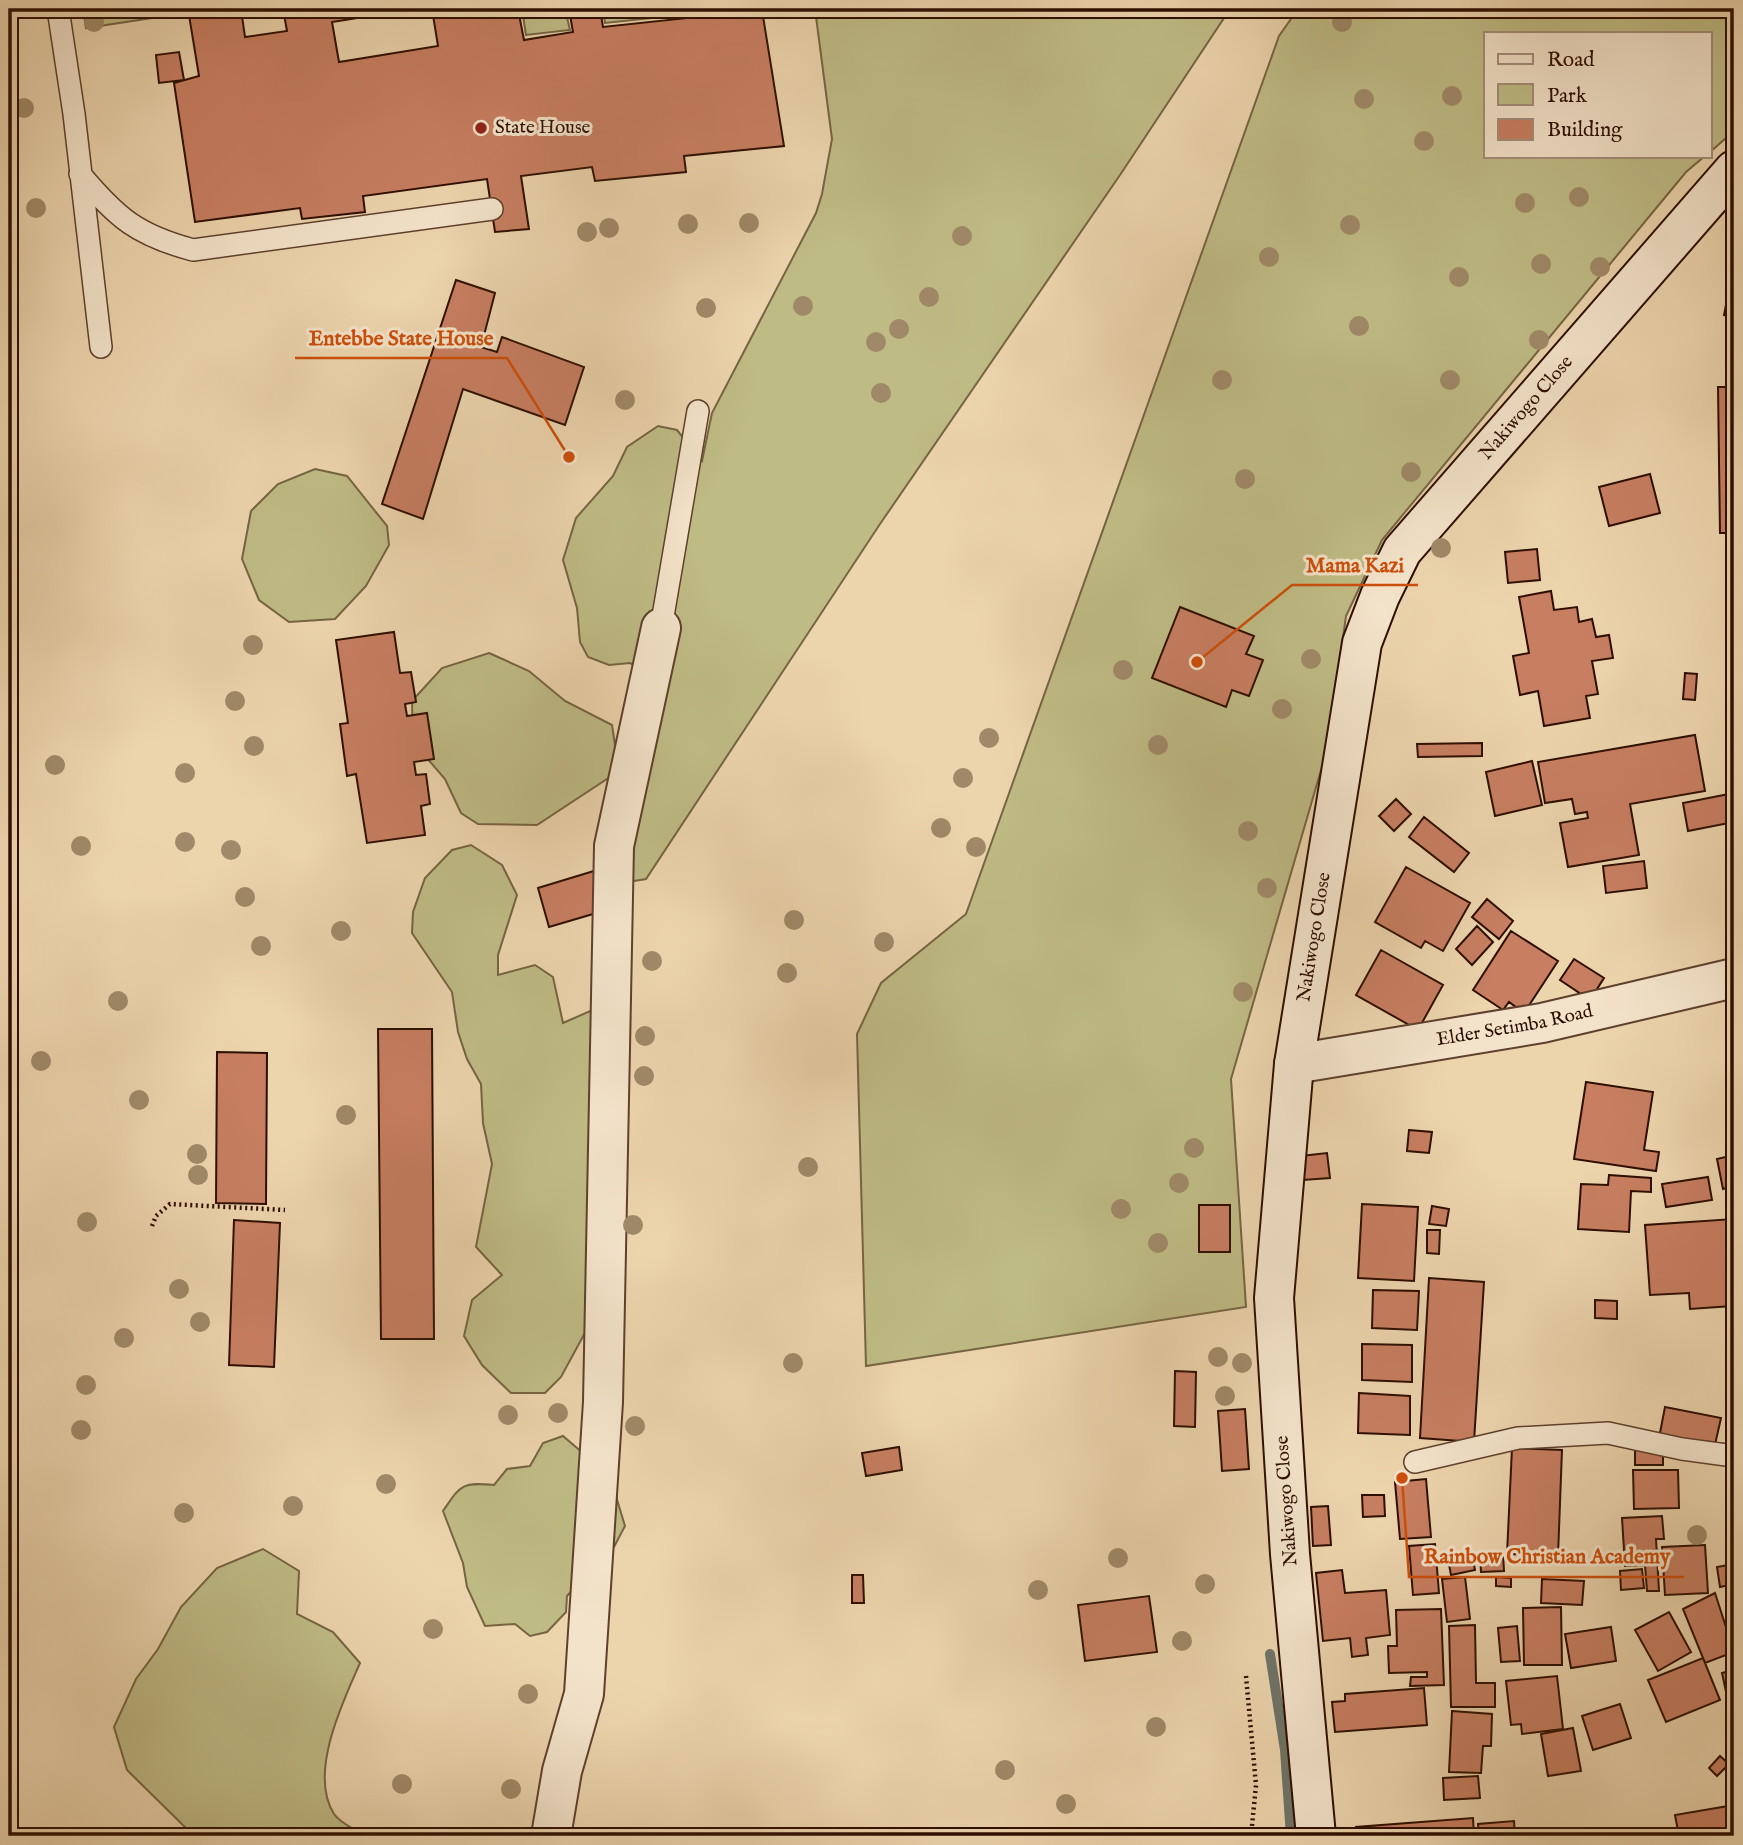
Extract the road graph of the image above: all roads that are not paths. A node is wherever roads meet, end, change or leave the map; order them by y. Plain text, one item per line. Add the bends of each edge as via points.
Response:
1 (58, 9) edge
2 (1734, 170) edge
3 (80, 174) junction
4 (492, 209) dead end
5 (101, 347) dead end
6 (698, 411) dead end
7 (661, 628) joint
8 (1734, 978) edge
9 (1294, 1064) junction
10 (1734, 1456) edge
11 (1415, 1462) dead end
12 (551, 1836) edge
13 (1316, 1836) edge

1 - 3 lane
2 - 9 street, Nakiwogo Close via 1402,551 1362,643
3 - 4 lane via 129,224 157,240 193,250
3 - 5 lane
6 - 7 lane
7 - 12 street via 614,846 602,1430 584,1695 562,1771
8 - 9 street, Elder Setimba Road via 1542,1023
9 - 13 street, Nakiwogo Close via 1274,1298 1290,1554
10 - 11 lane via 1608,1433 1518,1438

